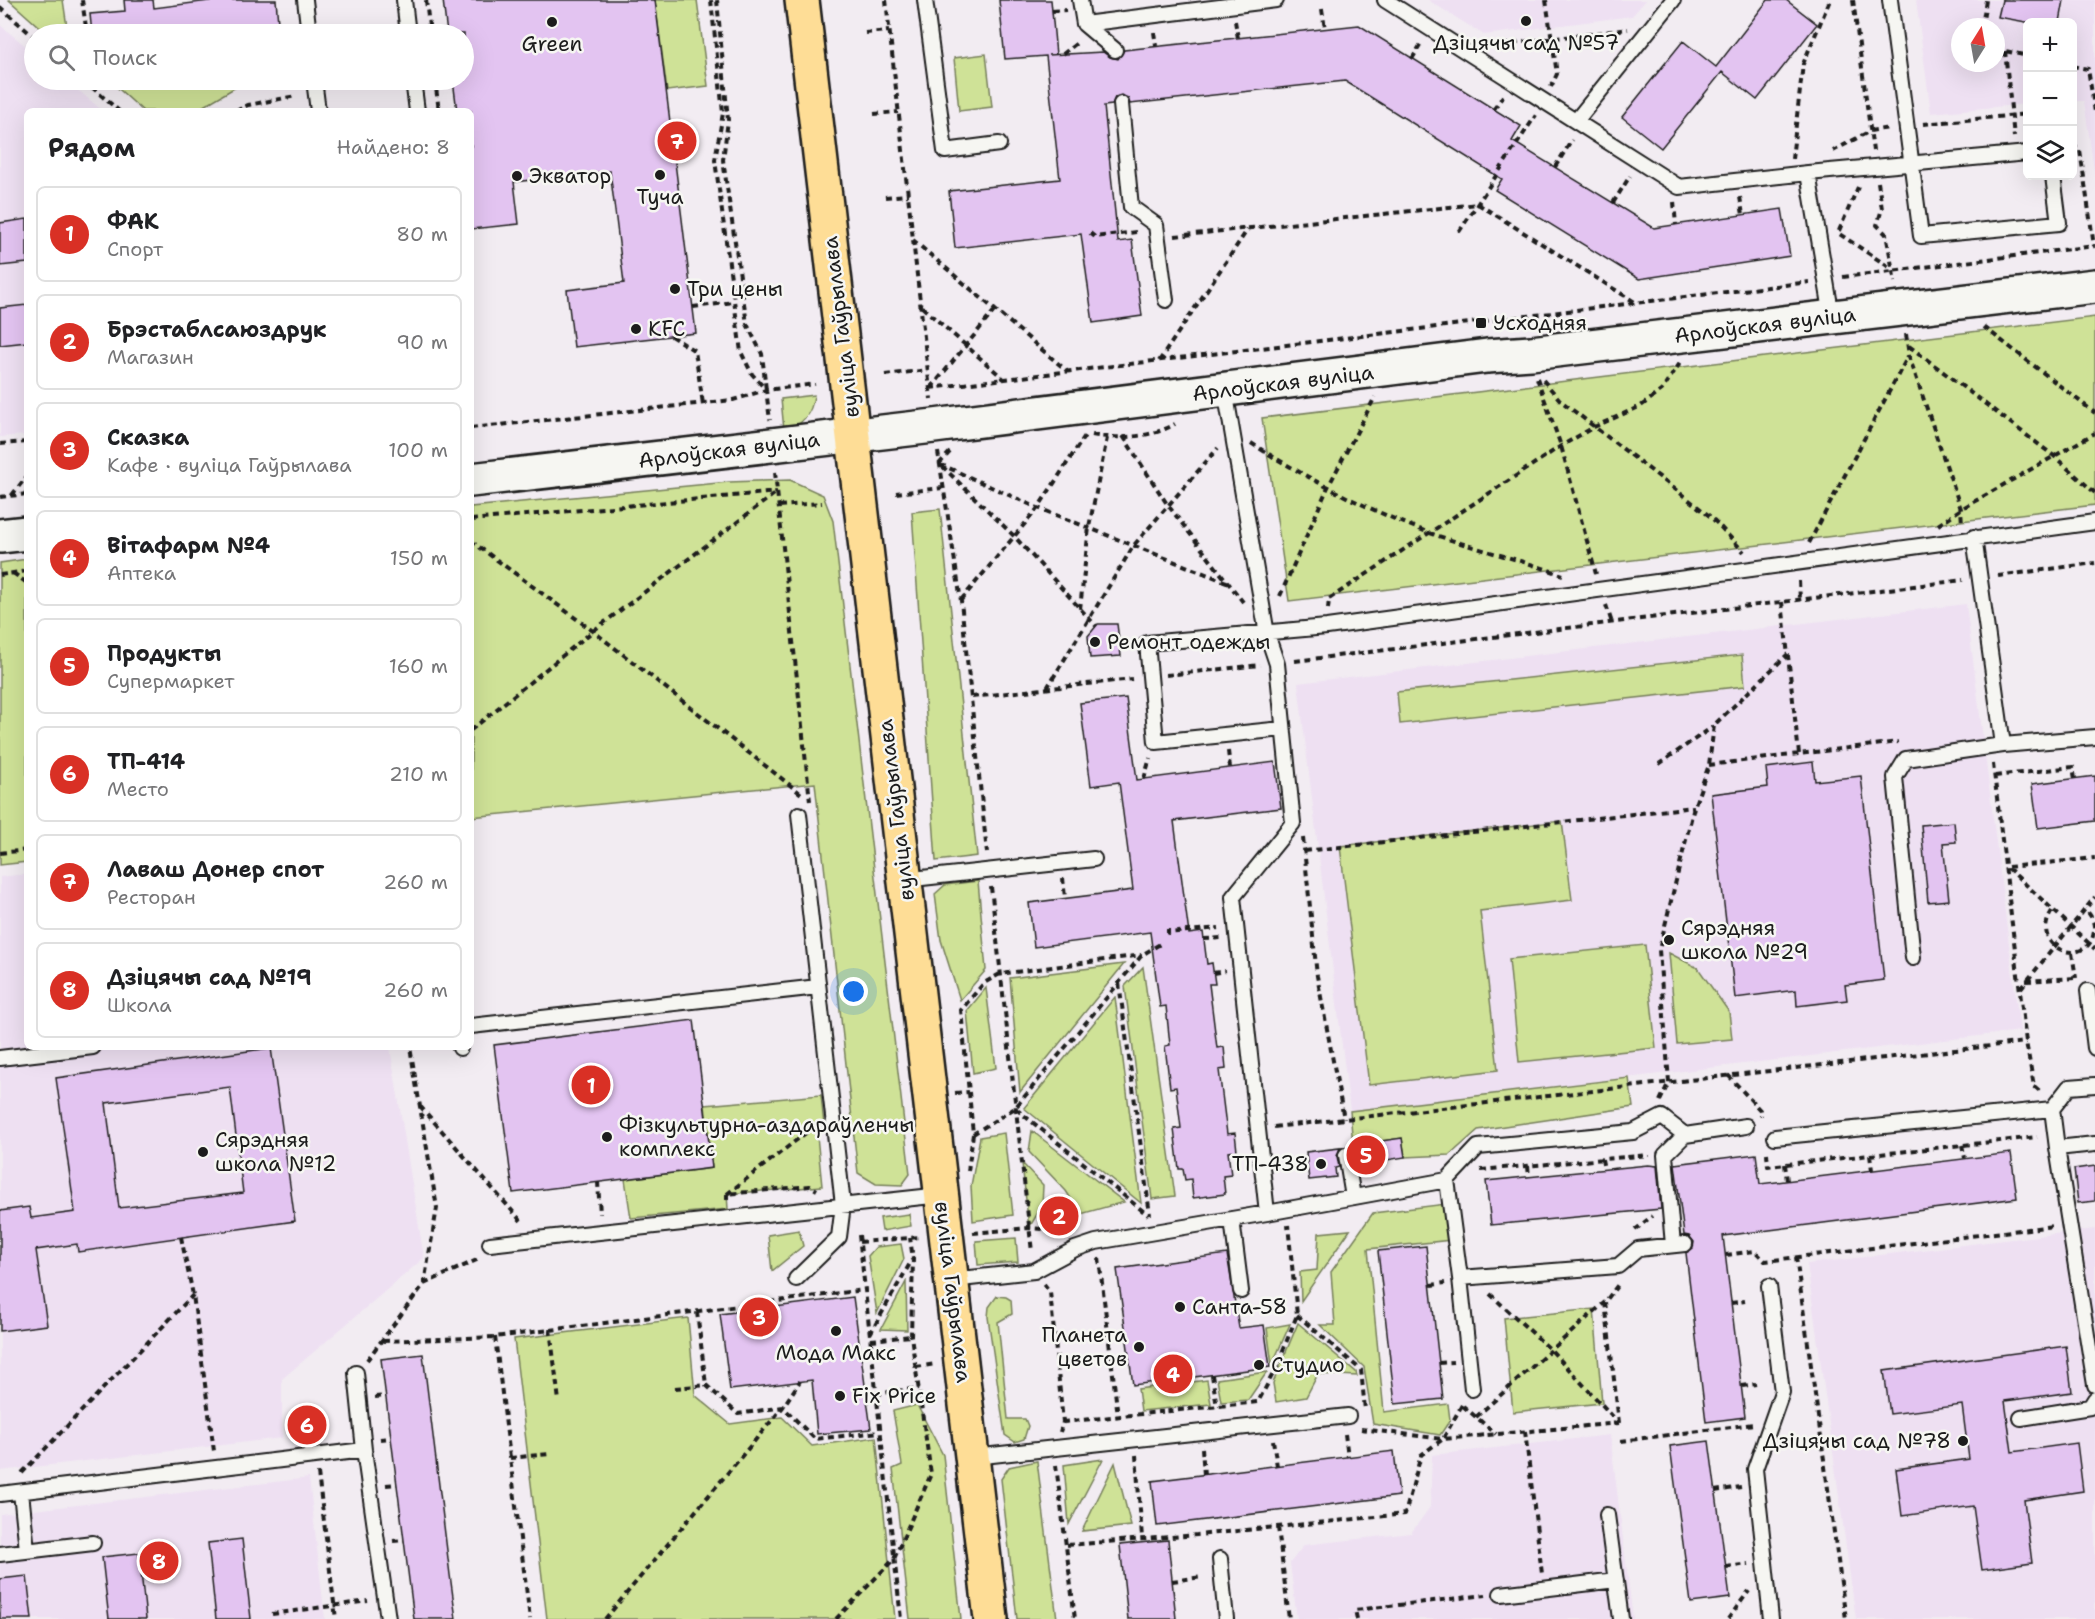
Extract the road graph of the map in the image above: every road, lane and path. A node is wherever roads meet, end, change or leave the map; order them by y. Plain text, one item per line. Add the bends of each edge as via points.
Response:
1 (82, 0) edge
2 (305, 0) edge
3 (404, 0) edge
4 (426, 0) edge
5 (711, 0) edge
6 (717, 0) edge
7 (802, 0) edge
8 (886, 0) edge
9 (925, 0) edge
10 (1080, 0) edge
11 (1276, 0) edge
12 (1385, 0) edge
13 (1546, 0) edge
14 (1673, 0) edge
15 (1830, 0) edge
16 (1853, 0) edge
17 (1890, 0) edge
18 (1986, 0) edge
19 (0, 7) edge
20 (1069, 9) dead end
21 (1322, 9) dead end
22 (1052, 11) dead end
23 (1983, 18) edge
24 (1235, 20) dead end
25 (86, 24) edge
26 (308, 24) edge
27 (407, 24) edge
28 (429, 24) edge
29 (1652, 26) junction
30 (24, 28) edge
31 (1154, 29) dead end
32 (1325, 29) dead end
33 (1085, 30) junction
34 (889, 31) junction
35 (865, 33) dead end
36 (1238, 38) dead end
37 (1552, 39) junction
38 (1422, 44) dead end
39 (1156, 46) dead end
40 (1484, 47) dead end
41 (1115, 50) dead end
42 (2005, 51) joint
43 (1064, 54) dead end
44 (2023, 55) edge
45 (1412, 58) dead end
46 (2077, 67) edge
47 (95, 90) edge
48 (315, 90) edge
49 (414, 90) edge
50 (436, 90) edge
51 (296, 96) dead end
52 (1503, 96) dead end
53 (1545, 102) junction
54 (1121, 104) dead end
55 (114, 108) edge
56 (242, 108) edge
57 (318, 108) edge
58 (417, 108) edge
59 (439, 108) edge
60 (1494, 109) dead end
61 (898, 112) junction
62 (2095, 112) edge
63 (874, 114) dead end
64 (2023, 115) edge
65 (2012, 116) junction
66 (1576, 121) junction
67 (1906, 126) junction
68 (1870, 131) junction
69 (1572, 140) dead end
70 (999, 144) dead end
71 (2077, 148) edge
72 (1874, 152) junction
73 (2023, 153) edge
74 (1911, 164) junction
75 (1555, 167) dead end
76 (1871, 167) junction
77 (1808, 173) junction
78 (1790, 175) junction
79 (1630, 176) dead end
80 (2053, 180) edge
81 (1740, 194) dead end
82 (908, 195) junction
83 (885, 197) dead end
84 (1674, 200) dead end
85 (1613, 203) dead end
86 (1478, 204) junction
87 (1743, 214) dead end
88 (1676, 225) dead end
89 (1249, 228) junction
90 (1143, 231) dead end
91 (1459, 232) dead end
92 (1090, 233) dead end
93 (1157, 238) junction
94 (913, 240) junction
95 (2095, 246) edge
96 (1892, 269) junction
97 (1826, 280) junction
98 (2095, 286) edge
99 (1166, 300) dead end
100 (734, 302) junction
101 (1639, 305) junction
102 (921, 306) junction
103 (693, 307) dead end
104 (995, 310) junction
105 (1832, 317) junction
106 (1981, 324) dead end
107 (671, 336) dead end
108 (966, 345) junction
109 (1685, 355) dead end
110 (1909, 356) junction
111 (1159, 361) junction
112 (928, 370) junction
113 (1391, 370) junction
114 (1068, 372) junction
115 (885, 375) dead end
116 (1004, 380) junction
117 (815, 384) dead end
118 (930, 388) junction
119 (766, 390) junction
120 (1225, 390) junction
121 (931, 399) dead end
122 (703, 404) junction
123 (2095, 413) edge
124 (771, 426) dead end
125 (1594, 427) junction
126 (474, 428) edge
127 (1233, 431) junction
128 (2095, 433) edge
129 (1086, 434) dead end
130 (854, 436) junction
131 (1123, 436) dead end
132 (1107, 438) dead end
133 (24, 442) edge
134 (0, 444) edge
135 (1561, 446) junction
136 (937, 448) dead end
137 (2054, 456) junction
138 (939, 464) junction
139 (775, 469) dead end
140 (24, 480) edge
141 (474, 480) edge
142 (1328, 487) junction
143 (942, 488) dead end
144 (778, 492) junction
145 (2095, 492) edge
146 (896, 493) dead end
147 (24, 494) edge
148 (12, 495) junction
149 (0, 497) edge
150 (822, 503) dead end
151 (1167, 504) junction
152 (1038, 508) junction
153 (1961, 509) junction
154 (474, 520) edge
155 (2095, 522) edge
156 (1089, 527) junction
157 (1428, 532) junction
158 (24, 533) edge
159 (0, 536) edge
160 (1014, 536) junction
161 (1969, 538) junction
162 (474, 543) edge
163 (1134, 545) junction
164 (1911, 545) junction
165 (1798, 563) junction
166 (2095, 563) edge
167 (1759, 568) junction
168 (24, 571) edge
169 (13, 573) junction
170 (0, 575) edge
171 (1980, 578) junction
172 (24, 581) edge
173 (1230, 584) junction
174 (1600, 589) junction
175 (960, 601) dead end
176 (1782, 602) junction
177 (1080, 609) junction
178 (1088, 618) junction
179 (1612, 623) junction
180 (1096, 626) dead end
181 (1327, 627) junction
182 (593, 631) junction
183 (1267, 634) junction
184 (1788, 654) junction
185 (1277, 664) junction
186 (1151, 677) junction
187 (1047, 689) junction
188 (972, 697) dead end
189 (1714, 725) junction
190 (474, 728) edge
191 (1283, 729) junction
192 (2095, 737) edge
193 (1906, 741) dead end
194 (1997, 745) junction
195 (1228, 749) dead end
196 (1799, 754) junction
197 (1150, 757) dead end
198 (1659, 764) dead end
199 (1709, 765) junction
200 (1230, 768) dead end
201 (1995, 776) junction
202 (1144, 779) dead end
203 (2075, 779) dead end
204 (810, 801) dead end
205 (1694, 807) junction
206 (798, 814) dead end
207 (24, 850) edge
208 (0, 853) edge
209 (2095, 858) edge
210 (1094, 859) dead end
211 (2007, 867) junction
212 (1063, 878) dead end
213 (904, 880) junction
214 (2095, 897) edge
215 (1065, 898) dead end
216 (2085, 909) junction
217 (2052, 911) junction
218 (1226, 928) dead end
219 (2069, 928) junction
220 (1168, 929) dead end
221 (1226, 938) dead end
222 (1204, 939) dead end
223 (1160, 944) dead end
224 (2089, 944) junction
225 (2054, 946) junction
226 (2095, 950) edge
227 (2072, 953) junction
228 (1142, 955) junction
229 (1913, 958) dead end
230 (2076, 978) junction
231 (2025, 981) junction
232 (1119, 983) junction
233 (2087, 984) joint
234 (818, 987) junction
235 (2020, 989) junction
236 (474, 1026) edge
237 (2095, 1048) edge
238 (68, 1050) edge
239 (411, 1050) edge
240 (0, 1058) edge
241 (1670, 1082) junction
242 (2095, 1085) edge
243 (420, 1106) junction
244 (1015, 1108) junction
245 (2052, 1108) junction
246 (832, 1112) junction
247 (1344, 1119) junction
248 (1746, 1126) dead end
249 (1258, 1129) junction
250 (974, 1134) junction
251 (1684, 1135) junction
252 (1775, 1137) dead end
253 (2095, 1144) edge
254 (1962, 1145) dead end
255 (2057, 1148) junction
256 (1346, 1155) dead end
257 (1649, 1155) dead end
258 (1870, 1155) dead end
259 (1965, 1158) dead end
260 (1602, 1159) junction
261 (1785, 1164) dead end
262 (1528, 1166) junction
263 (1481, 1170) dead end
264 (1604, 1170) dead end
265 (1872, 1170) dead end
266 (967, 1173) dead end
267 (1529, 1177) dead end
268 (1448, 1180) junction
269 (1787, 1181) dead end
270 (598, 1182) dead end
271 (727, 1194) dead end
272 (940, 1195) junction
273 (1353, 1197) junction
274 (843, 1205) junction
275 (1287, 1209) junction
276 (1267, 1213) junction
277 (1161, 1214) dead end
278 (1150, 1216) junction
279 (1138, 1218) dead end
280 (1232, 1219) junction
281 (601, 1221) dead end
282 (970, 1223) dead end
283 (2069, 1224) junction
284 (528, 1229) dead end
285 (1074, 1229) dead end
286 (181, 1237) dead end
287 (926, 1237) dead end
288 (910, 1238) junction
289 (859, 1242) dead end
290 (490, 1244) dead end
291 (1726, 1255) dead end
292 (1796, 1257) junction
293 (913, 1259) junction
294 (1034, 1271) junction
295 (1627, 1274) dead end
296 (796, 1279) dead end
297 (1460, 1279) junction
298 (952, 1280) junction
299 (1103, 1285) dead end
300 (1431, 1285) dead end
301 (1769, 1286) dead end
302 (864, 1290) dead end
303 (1241, 1291) dead end
304 (193, 1294) junction
305 (1745, 1301) dead end
306 (1605, 1302) junction
307 (1731, 1303) dead end
308 (697, 1312) junction
309 (1297, 1315) junction
310 (550, 1329) junction
311 (912, 1336) junction
312 (495, 1337) junction
313 (382, 1341) junction
314 (1551, 1350) junction
315 (356, 1373) joint
316 (1212, 1375) dead end
317 (800, 1381) dead end
318 (1756, 1384) dead end
319 (706, 1385) junction
320 (2095, 1385) edge
321 (1742, 1386) dead end
322 (675, 1388) dead end
323 (919, 1388) junction
324 (1472, 1389) dead end
325 (876, 1394) dead end
326 (2095, 1399) edge
327 (559, 1401) dead end
328 (1463, 1405) dead end
329 (783, 1407) junction
330 (1217, 1407) junction
331 (1118, 1416) junction
332 (1348, 1416) dead end
333 (1366, 1416) dead end
334 (1476, 1417) junction
335 (2021, 1418) dead end
336 (1063, 1422) junction
337 (1618, 1423) junction
338 (1761, 1423) dead end
339 (1367, 1428) dead end
340 (1345, 1431) dead end
341 (1525, 1431) junction
342 (880, 1432) dead end
343 (1496, 1434) junction
344 (391, 1438) dead end
345 (1273, 1439) dead end
346 (1443, 1439) junction
347 (375, 1440) dead end
348 (1621, 1441) dead end
349 (1118, 1443) junction
350 (1202, 1448) dead end
351 (1053, 1449) junction
352 (364, 1450) junction
353 (549, 1454) dead end
354 (214, 1455) dead end
355 (315, 1456) junction
356 (974, 1457) junction
357 (1348, 1457) dead end
358 (510, 1458) junction
359 (1277, 1466) dead end
360 (1204, 1475) dead end
361 (19, 1485) junction
362 (1742, 1486) dead end
363 (1715, 1491) dead end
364 (0, 1494) edge
365 (1607, 1515) dead end
366 (1278, 1527) junction
367 (1142, 1538) junction
368 (93, 1543) dead end
369 (1066, 1545) junction
370 (27, 1550) junction
371 (0, 1554) edge
372 (1220, 1559) dead end
373 (1751, 1564) dead end
374 (1726, 1567) dead end
375 (1766, 1569) junction
376 (1202, 1577) dead end
377 (1616, 1580) junction
378 (1172, 1581) dead end
379 (1544, 1589) junction
380 (1501, 1594) joint
381 (385, 1599) junction
382 (335, 1605) junction
383 (272, 1614) dead end
384 (336, 1619) edge
385 (388, 1619) edge
386 (530, 1619) edge
387 (605, 1619) edge
388 (836, 1619) edge
389 (991, 1619) edge
390 (1075, 1619) edge
391 (1226, 1619) edge
392 (1289, 1619) edge
393 (1357, 1619) edge
394 (1621, 1619) edge
395 (1728, 1619) edge
396 (1771, 1619) edge
397 (1846, 1619) edge

1 - 25 path
2 - 26 lane
3 - 27 lane
4 - 28 path
5 - 100 path via 723,113 715,160
6 - 119 path via 728,120 723,160 747,324 762,354
7 - 130 main road, вуліца Гаўрылава
8 - 34 path
9 - 70 lane via 945,151
10 - 33 lane
11 - 33 lane
12 - 53 lane
13 - 37 path
14 - 29 lane
15 - 78 path via 1803,64
16 - 68 path
17 - 67 lane
18 - 23 path
19 - 30 path
20 - 22 path
21 - 32 path
24 - 36 path
29 - 37 path
29 - 66 lane
31 - 39 path
33 - 41 lane
33 - 43 path
34 - 35 path
34 - 61 path
37 - 40 path
37 - 53 path via 1557,74
38 - 45 path
42 - 44 path
42 - 65 path
46 - 62 path via 2088,69
47 - 55 path
48 - 57 lane
49 - 58 lane
50 - 59 path
51 - 56 path
52 - 60 path
53 - 66 lane
53 - 86 path
54 - 93 lane via 1131,207 1156,225
61 - 63 path
61 - 82 path
64 - 65 path
65 - 67 path
66 - 78 lane via 1679,187
67 - 68 path
67 - 74 lane
68 - 72 path
69 - 75 path
71 - 95 path
72 - 76 path
72 - 76 path
73 - 74 lane
74 - 76 lane
74 - 80 lane via 1921,236 2058,223
76 - 77 lane
76 - 96 path via 1882,209 1876,225 1886,234
76 - 96 path via 1838,233
77 - 78 lane
77 - 97 lane
79 - 85 path
81 - 87 path
82 - 83 path
82 - 94 path
84 - 88 path
86 - 89 path
86 - 91 path
86 - 101 path
89 - 93 path
89 - 111 path
90 - 92 path via 1095,237
93 - 99 lane
94 - 102 path
94 - 104 path
95 - 96 path
96 - 97 path
97 - 101 path
97 - 105 lane
98 - 105 street, Арлоўская вуліца
100 - 103 path
100 - 119 path via 741,352
101 - 111 path
102 - 108 path
102 - 112 path
104 - 108 path
104 - 114 path
105 - 113 street, Арлоўская вуліца
106 - 123 path
107 - 122 path via 694,351
108 - 116 path
108 - 118 path
109 - 125 path via 1662,390 1641,406
110 - 137 path via 1908,345
110 - 153 path
110 - 165 path
111 - 114 path
112 - 115 path
112 - 118 path
113 - 120 street, Арлоўская вуліца
113 - 142 path
114 - 116 path
116 - 118 path
117 - 119 path
118 - 121 path
119 - 122 path
119 - 124 path
120 - 127 lane
120 - 130 street, Арлоўская вуліца
122 - 126 path
125 - 135 path
125 - 135 path via 1561,401 1535,371
125 - 167 path via 1711,517
127 - 142 path
127 - 151 path
127 - 183 lane
128 - 137 path
129 - 152 path
130 - 141 street, Арлоўская вуліца
130 - 213 main road, вуліца Гаўрылава
131 - 151 path
132 - 156 path
133 - 134 path
135 - 157 path
135 - 174 path
136 - 138 path
137 - 145 path
137 - 153 path
138 - 152 path
138 - 160 path
139 - 144 path
140 - 148 path
142 - 157 path
142 - 183 path via 1282,589
143 - 146 path
144 - 150 path via 779,506
144 - 154 path
144 - 182 path
147 - 148 path
148 - 149 path
151 - 163 path
151 - 173 path
152 - 156 path
152 - 160 path
153 - 161 path
153 - 164 path
155 - 161 lane
156 - 163 path
156 - 177 path
157 - 174 path via 1515,557
157 - 181 path via 1329,599
158 - 159 street
160 - 175 path
160 - 177 path
161 - 164 lane
161 - 171 lane
162 - 182 path
163 - 173 path
163 - 178 path
164 - 165 lane
165 - 167 lane
166 - 171 path
167 - 174 lane
168 - 169 path
169 - 170 path
169 - 172 path
171 - 176 path
171 - 194 lane
173 - 183 path
174 - 179 path
174 - 181 lane
176 - 179 path
176 - 184 path
177 - 178 path
178 - 180 path
178 - 187 path
179 - 185 path
181 - 183 lane
182 - 190 path
182 - 204 path
183 - 185 lane
183 - 186 lane via 1147,643
184 - 189 path
184 - 196 path
185 - 186 path
185 - 191 lane
186 - 187 path
186 - 191 lane via 1156,742
187 - 188 path
189 - 198 path
189 - 199 path
191 - 249 lane via 1293,823 1233,897
192 - 194 lane
193 - 196 path
194 - 201 path
194 - 229 lane via 1906,759 1894,777
195 - 200 path
196 - 199 path
197 - 202 path
199 - 205 path
201 - 203 path via 2073,767
201 - 211 path
205 - 241 path via 1659,950
205 - 247 path via 1305,851 1317,976
206 - 234 lane
207 - 208 path
209 - 211 path
210 - 213 lane
211 - 217 path
211 - 235 path
212 - 215 path
213 - 272 main road, вуліца Гаўрылава
214 - 216 path
216 - 219 path
216 - 224 path via 2094,927
217 - 219 path
217 - 225 path via 2046,934
218 - 220 path via 1168,933
219 - 224 path
219 - 225 path
221 - 222 path
223 - 228 path
224 - 226 path
224 - 227 path
225 - 227 path
225 - 231 path
227 - 230 path
228 - 232 path
228 - 250 path via 1000,974 984,983 961,1010
230 - 231 path
230 - 233 path
231 - 235 path
232 - 244 path
232 - 278 path
233 - 237 lane
234 - 236 lane
234 - 246 lane
235 - 241 path via 2026,1042
238 - 240 lane
239 - 243 path
241 - 247 path
242 - 245 lane via 2069,1087
243 - 284 path
243 - 313 path via 437,1208 424,1284
244 - 250 path
244 - 278 path
245 - 252 lane
245 - 255 lane
246 - 271 path
246 - 274 lane
247 - 249 path
248 - 251 lane
249 - 276 lane
250 - 266 path
251 - 268 lane via 1662,1117 1633,1132 1478,1147
251 - 297 lane via 1665,1155 1679,1245 1638,1249 1618,1266
253 - 255 lane
254 - 259 path
255 - 283 lane
256 - 273 lane
257 - 260 path
258 - 265 path
260 - 262 path
260 - 264 path
261 - 269 path
262 - 263 path
262 - 267 path
268 - 273 lane
268 - 297 lane
270 - 281 path
272 - 274 lane
272 - 298 main road, вуліца Гаўрылава
273 - 275 lane
274 - 290 lane
274 - 296 lane via 839,1238
275 - 276 lane
275 - 309 path
276 - 280 lane
277 - 278 path
278 - 279 path
280 - 294 lane via 1096,1242
280 - 303 lane
282 - 285 path via 969,1233
283 - 292 path
283 - 320 lane
286 - 304 path
287 - 288 path
288 - 289 path
288 - 293 path
291 - 292 path via 1755,1251 1766,1261
292 - 397 path
293 - 311 path
293 - 311 path via 870,1337
294 - 298 lane
294 - 336 path via 1050,1292
295 - 306 path
297 - 300 path
297 - 314 path
297 - 324 lane
298 - 356 main road, вуліца Гаўрылава
299 - 331 path
301 - 375 lane via 1782,1392 1755,1469
302 - 308 path
304 - 354 path
304 - 361 path
305 - 307 path
306 - 314 path
306 - 337 path
308 - 310 path
308 - 319 path
309 - 330 path via 1258,1402
309 - 333 path via 1361,1370
310 - 312 path
310 - 327 path
311 - 323 path
312 - 313 path
312 - 358 path
313 - 315 path
314 - 334 path
314 - 337 path
315 - 352 lane
316 - 330 path
317 - 329 path
318 - 321 path
319 - 322 path
319 - 329 path via 738,1414
323 - 325 path
323 - 388 path via 931,1474 894,1559
326 - 335 lane via 2090,1407
328 - 334 path
329 - 342 path via 815,1439
329 - 387 path
330 - 331 path
331 - 336 path
332 - 349 lane
334 - 343 path
336 - 351 path
337 - 341 path
338 - 348 path
339 - 346 path
340 - 357 path
341 - 343 path
341 - 379 path
343 - 346 path
344 - 347 path
345 - 359 path
346 - 366 path via 1421,1455 1405,1514
349 - 351 lane
349 - 367 path via 1137,1456
350 - 360 path
351 - 356 lane
351 - 369 path
352 - 355 lane
352 - 381 lane
353 - 358 path
355 - 361 lane
355 - 382 path
356 - 389 main road, вуліца Гаўрылава
358 - 386 path
361 - 364 lane
361 - 370 lane
362 - 363 path
365 - 377 lane
366 - 367 path
366 - 392 path
367 - 369 path
368 - 370 lane
369 - 390 path
370 - 371 lane
372 - 391 lane
373 - 374 path
375 - 395 path
375 - 396 lane
376 - 378 path
377 - 379 lane
377 - 394 lane
379 - 380 lane
380 - 393 path via 1355,1610
381 - 382 path
381 - 385 lane
382 - 383 path
382 - 384 path

